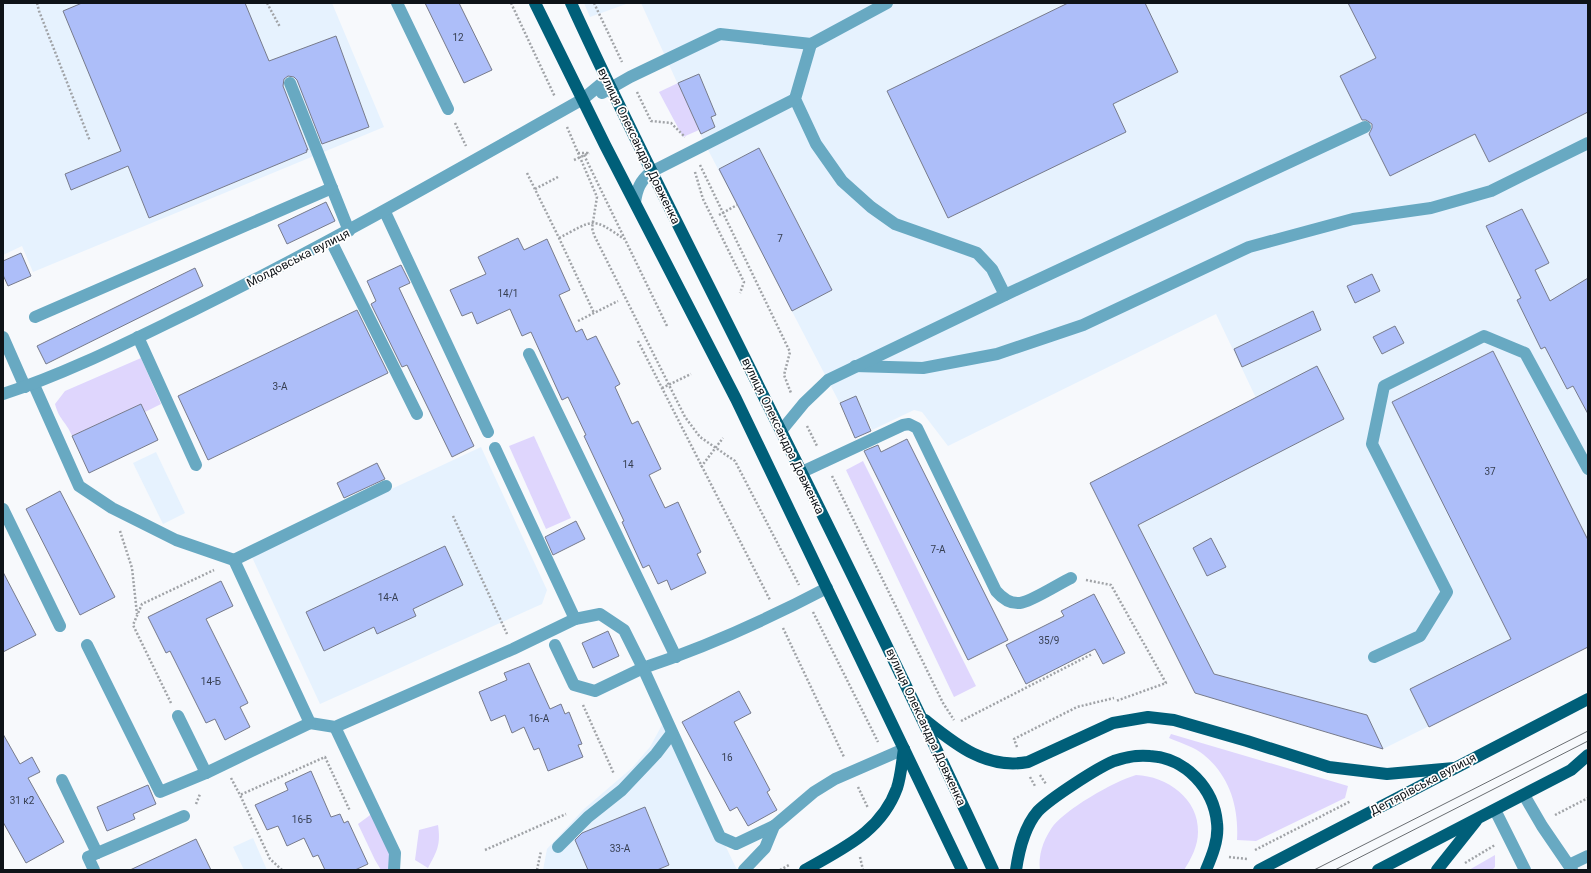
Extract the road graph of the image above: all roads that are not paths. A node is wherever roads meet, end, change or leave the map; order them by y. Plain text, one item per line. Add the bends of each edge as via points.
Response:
1 (397, 3) edge
2 (535, 3) edge
3 (571, 3) edge
4 (887, 3) edge
5 (811, 44) junction
6 (290, 83) dead end
7 (608, 83) junction
8 (795, 99) junction
9 (584, 102) junction
10 (448, 109) road end
11 (1365, 127) dead end
12 (1588, 143) edge
13 (650, 172) junction
14 (332, 188) junction
15 (635, 202) junction
16 (385, 212) junction
17 (349, 231) junction
18 (331, 241) junction
19 (1005, 294) junction
20 (35, 317) dead end
21 (3, 337) edge
22 (138, 337) junction
23 (529, 354) dead end
24 (855, 366) junction
25 (30, 386) junction
26 (3, 394) edge
27 (417, 414) dead end
28 (781, 430) junction
29 (488, 432) dead end
30 (495, 448) dead end
31 (196, 465) dead end
32 (1588, 469) edge
33 (802, 472) junction
34 (386, 486) dead end
35 (3, 509) edge
36 (234, 560) junction
37 (1071, 578) road end
38 (827, 588) junction
39 (575, 619) junction
40 (60, 626) dead end
41 (87, 645) dead end
42 (555, 645) dead end
43 (676, 657) junction
44 (1374, 657) dead end
45 (643, 668) junction
46 (1588, 699) edge
47 (178, 716) road end
48 (922, 717) junction
49 (310, 723) junction
50 (335, 727) junction
51 (672, 733) junction
52 (904, 749) junction
53 (1588, 755) edge
54 (1454, 768) junction
55 (206, 774) junction
56 (62, 780) dead end
57 (1524, 795) junction
58 (1495, 810) junction
59 (184, 816) road end
60 (1480, 817) junction
61 (774, 826) junction
62 (558, 847) dead end
63 (97, 853) junction
64 (1588, 856) edge
65 (1571, 868) edge
66 (94, 870) edge
67 (394, 870) edge
68 (744, 870) edge
69 (805, 870) edge
70 (962, 870) edge
71 (993, 870) edge
72 (1016, 870) edge
73 (1206, 870) edge
74 (1259, 870) edge
75 (1378, 870) edge
76 (1437, 870) edge
77 (1525, 870) edge

1 - 10 street
2 - 9 main road
3 - 7 main road, вулиця Олександра Довженка
4 - 5 street
5 - 7 street, Молдовська вулиця via 720,34 630,77
5 - 8 street
6 - 14 street
7 - 9 street, Молдовська вулиця
7 - 13 main road, вулиця Олександра Довженка
8 - 13 street
8 - 19 street via 816,144 842,181 895,224 976,253 992,269
9 - 15 main road
9 - 16 street, Молдовська вулиця
11 - 19 street
12 - 24 street via 1490,191 1431,208 1353,219 1249,247 1083,325 997,354 923,368
13 - 15 street via 638,187
13 - 28 main road, вулиця Олександра Довженка
14 - 17 street
14 - 20 street
15 - 38 main road via 736,399
16 - 17 street, Молдовська вулиця
16 - 29 street
17 - 18 street, Молдовська вулиця
18 - 22 street, Молдовська вулиця
18 - 27 street
19 - 24 street
21 - 25 street
22 - 25 street, Молдовська вулиця
22 - 31 street
23 - 43 street
24 - 28 street via 828,380
25 - 26 street, Молдовська вулиця
25 - 36 street via 79,486 112,508 176,540
28 - 33 main road, вулиця Олександра Довженка
30 - 39 street
32 - 44 street via 1525,353 1484,336 1384,386 1372,444 1447,592 1420,636
33 - 37 street via 904,425 914,425 996,591 1002,598 1021,603
33 - 48 main road, вулиця Олександра Довженка
34 - 36 street
35 - 40 street
36 - 49 street
38 - 43 street via 777,614
38 - 52 main road
39 - 45 street via 600,614 624,630
39 - 50 street
41 - 55 street via 160,792
42 - 45 street via 574,685 595,691
43 - 45 street
45 - 51 street
46 - 54 main road, Дегтярівська вулиця
47 - 55 street
48 - 54 main road via 954,743 976,756 1016,764 1033,760 1113,723 1148,717 1174,720 1329,767 1387,774
48 - 71 main road, вулиця Олександра Довженка
49 - 50 street
49 - 55 street
50 - 67 street via 395,853
51 - 61 street via 720,837 736,844
51 - 62 street via 627,784
52 - 61 street via 835,779 814,792
52 - 69 main road via 897,788 874,825 861,838
52 - 70 main road
53 - 57 main road via 1571,770
54 - 74 main road, Дегтярівська вулиця
56 - 63 street
57 - 58 main road
57 - 65 street
58 - 60 main road
58 - 77 street
59 - 63 street
60 - 75 main road
60 - 76 main road
61 - 68 street via 765,848
63 - 66 street via 88,857
64 - 65 street
72 - 73 main road via 1028,826 1038,811 1114,761 1151,756 1173,762 1200,781 1211,802 1218,825

